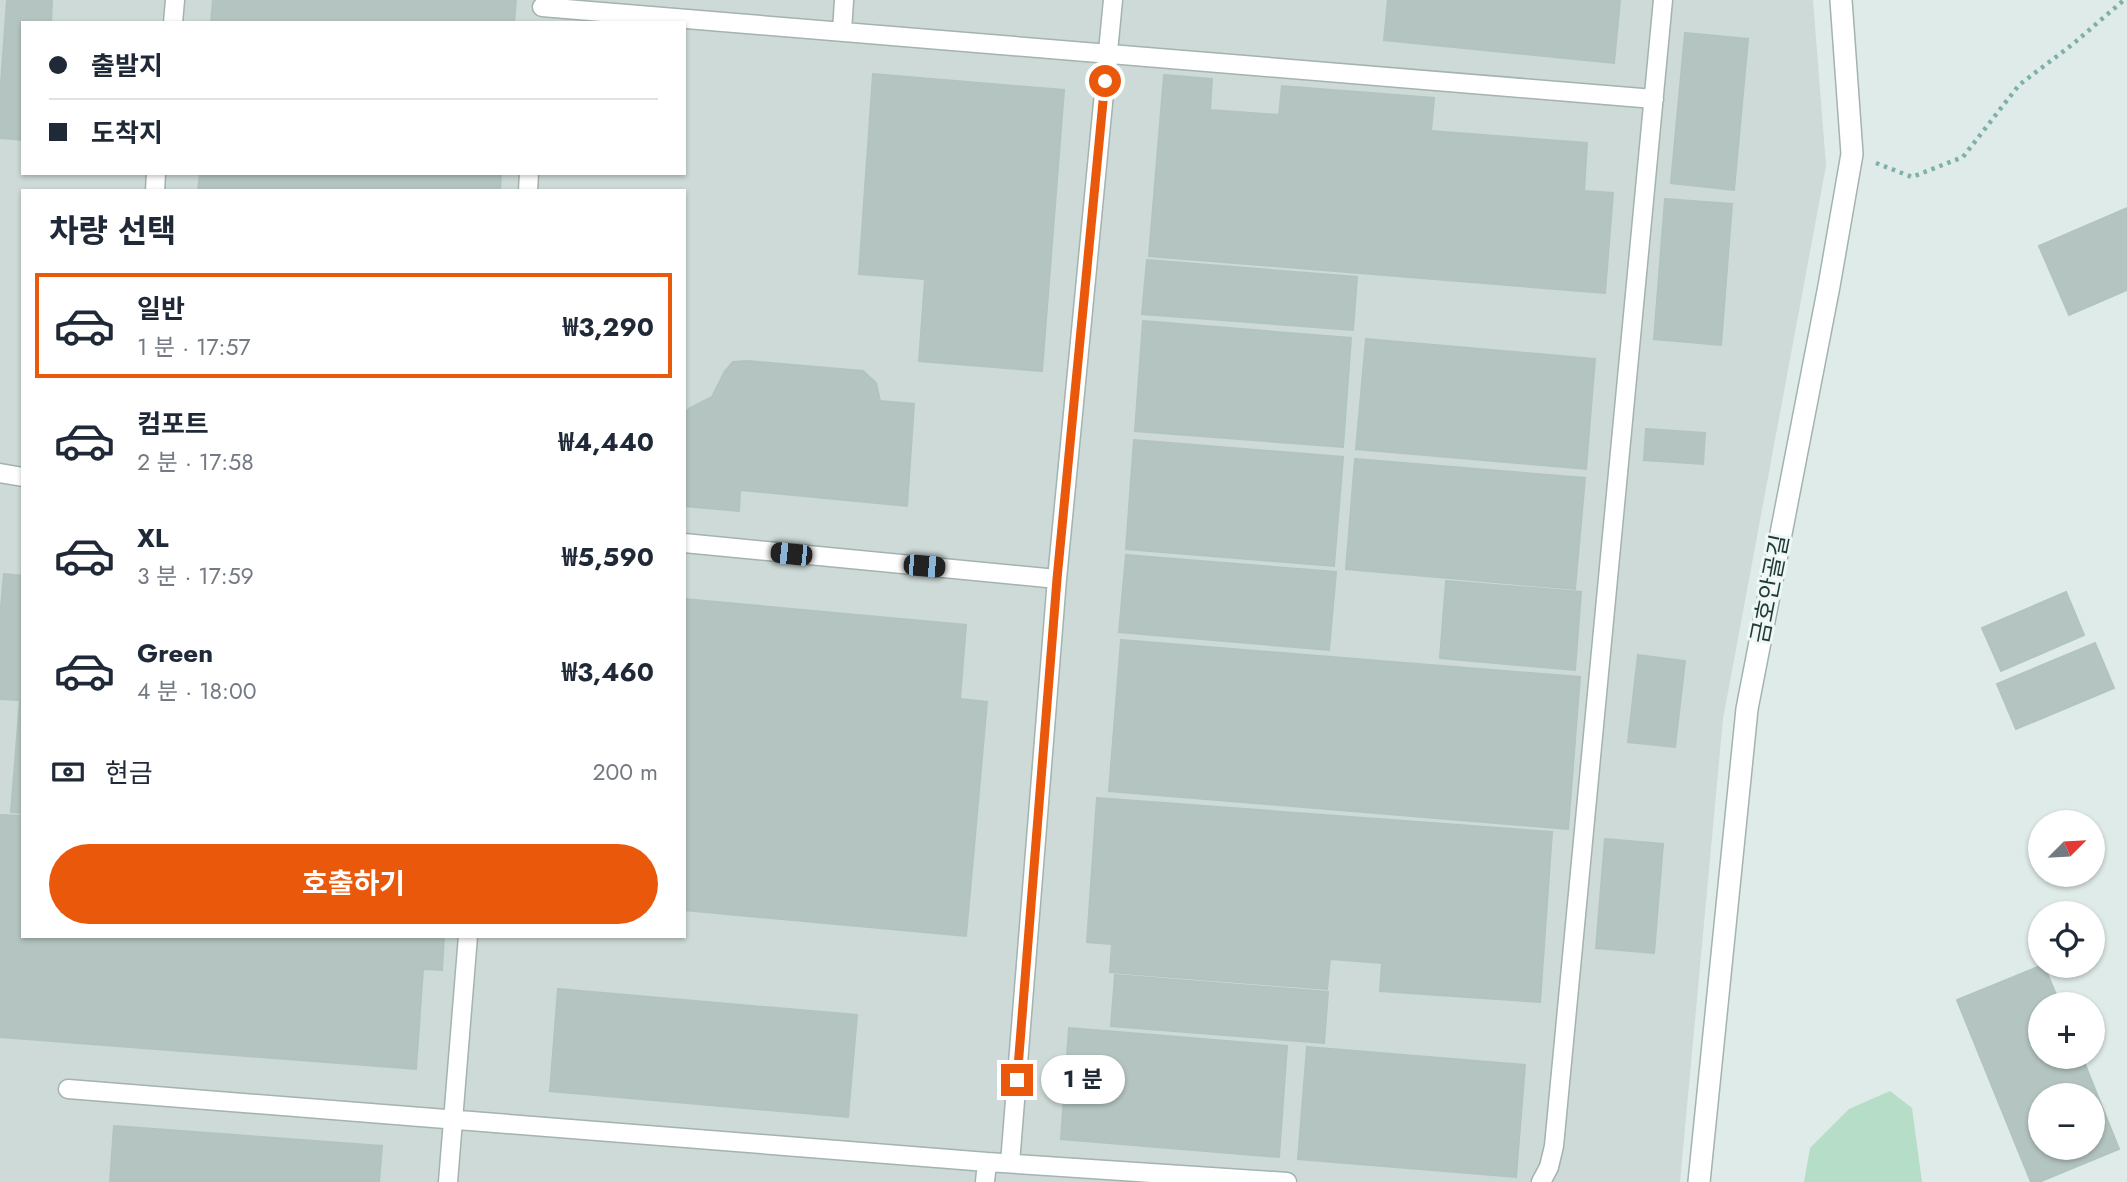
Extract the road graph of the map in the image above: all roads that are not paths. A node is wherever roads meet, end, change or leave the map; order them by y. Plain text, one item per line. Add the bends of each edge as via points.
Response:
1 (175, 0) edge
2 (844, 0) edge
3 (1113, 0) edge
4 (1663, 0) edge
5 (1841, 0) edge
6 (542, 10) edge
7 (173, 21) edge
8 (842, 32) junction
9 (1108, 53) junction
10 (1654, 99) junction
11 (0, 472) edge
12 (21, 477) edge
13 (686, 543) edge
14 (1057, 579) junction
15 (468, 938) edge
16 (68, 1089) dead end
17 (453, 1120) junction
18 (987, 1162) junction
19 (1010, 1163) junction
20 (448, 1182) edge
21 (985, 1182) edge
22 (1287, 1182) edge
23 (1541, 1182) edge
24 (1699, 1182) edge

1 - 7 lane
2 - 8 lane
3 - 9 lane
4 - 10 lane
5 - 24 street, 금호안골길 via 1852,154 1747,709
6 - 8 lane
8 - 9 lane
9 - 10 lane
9 - 14 lane
10 - 23 lane via 1554,1146
11 - 12 lane
13 - 14 lane
14 - 19 lane
15 - 17 lane
16 - 17 lane
17 - 18 lane
17 - 20 lane
18 - 19 lane
18 - 21 lane
19 - 22 lane

